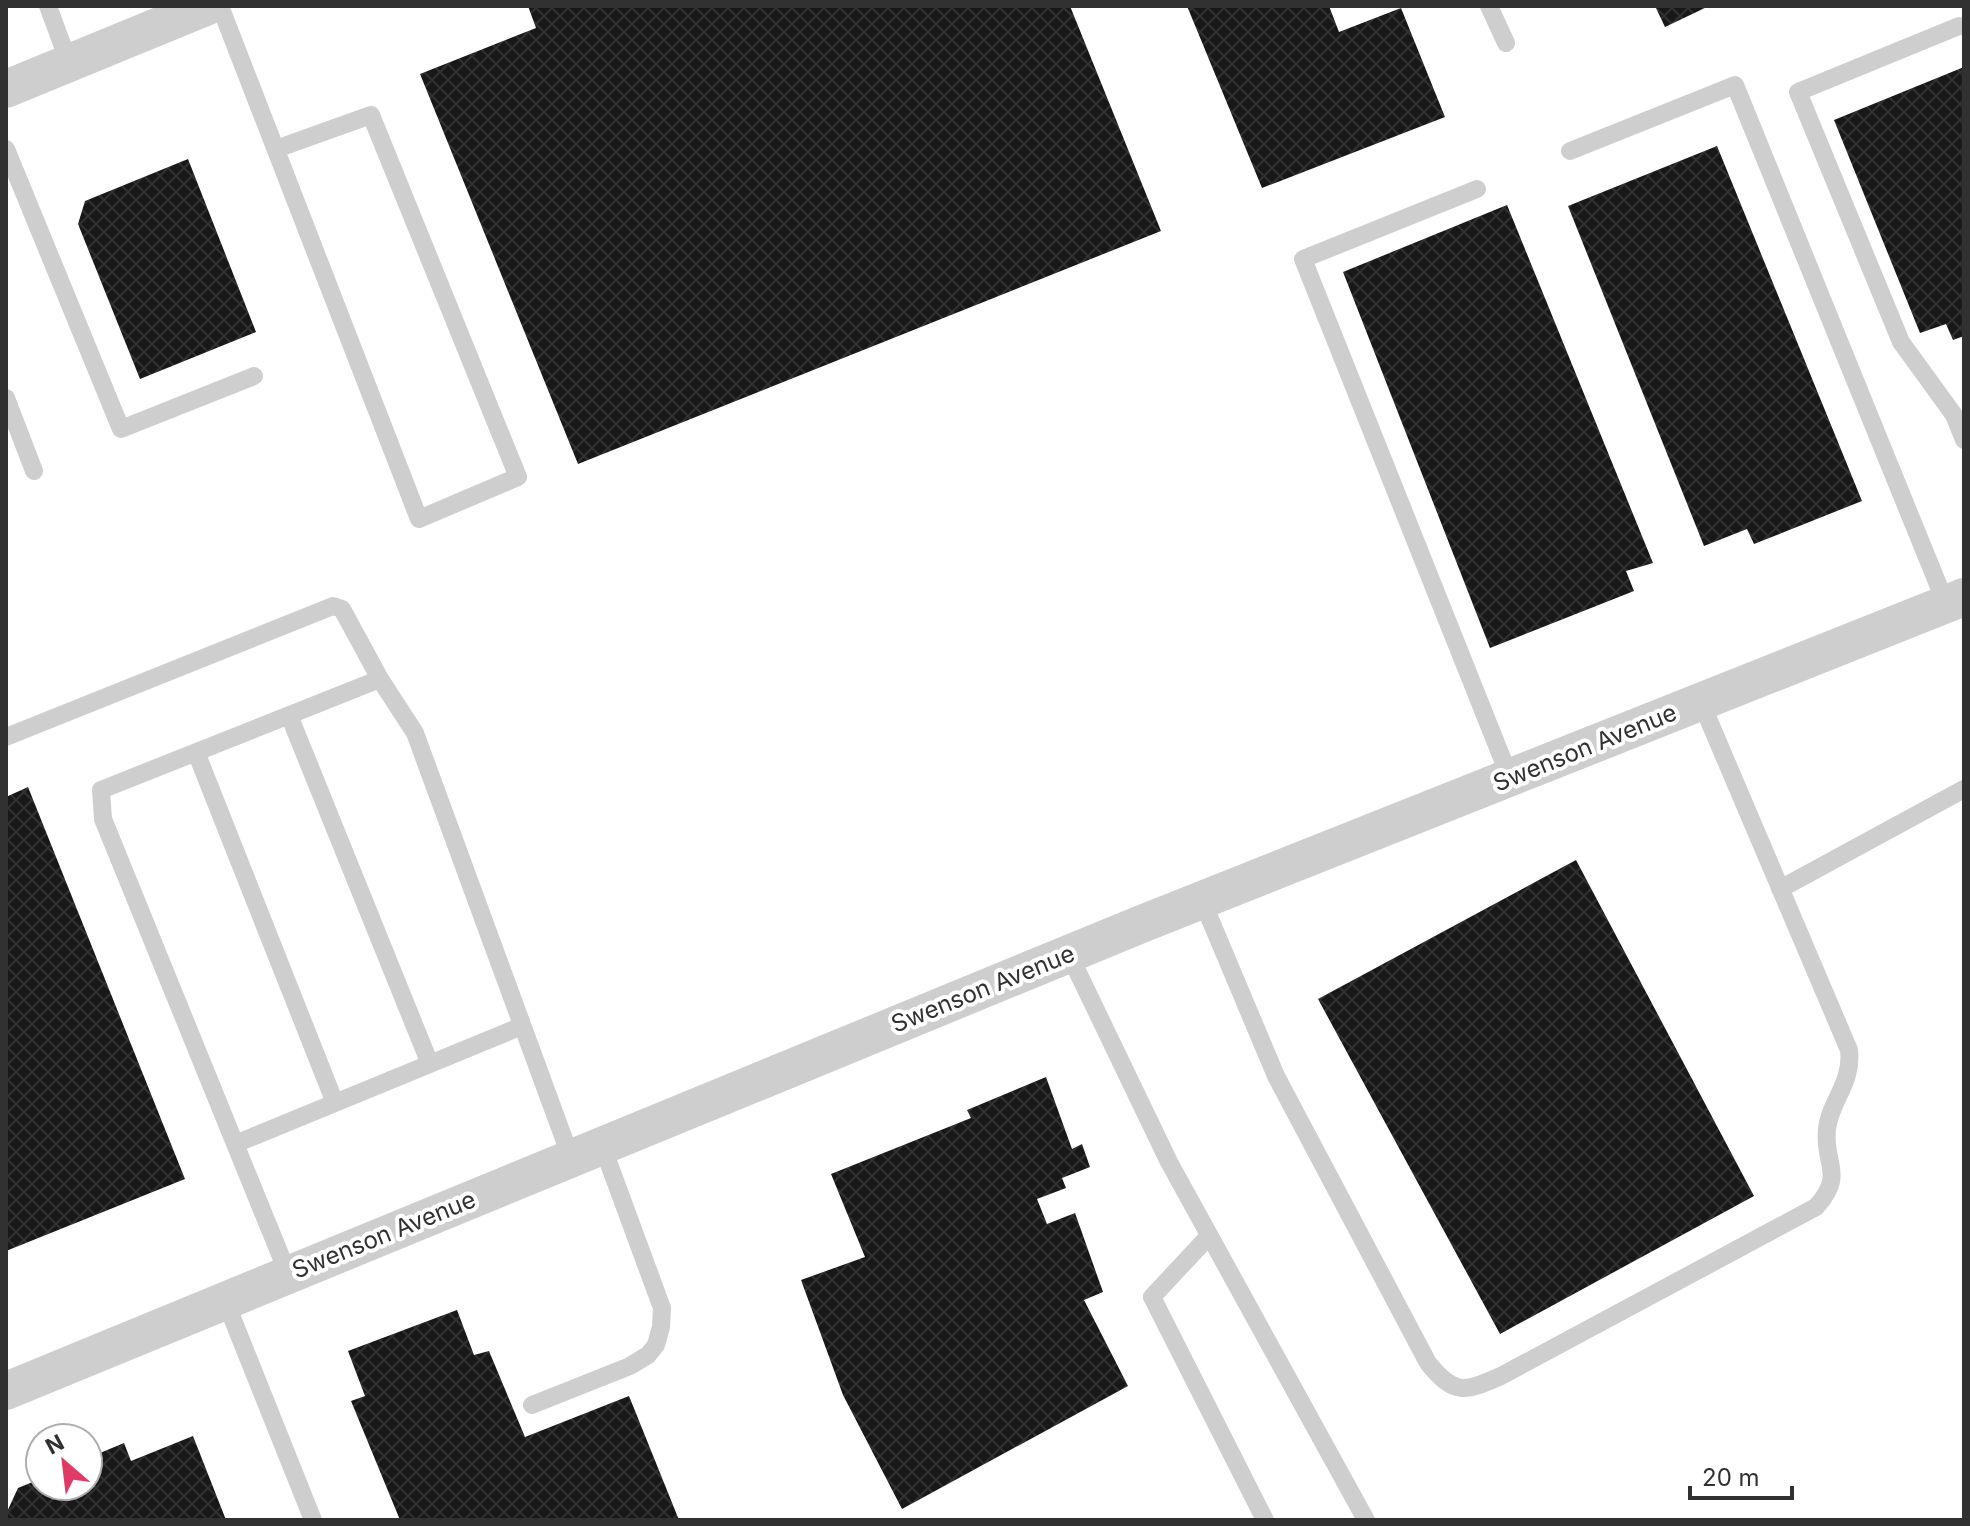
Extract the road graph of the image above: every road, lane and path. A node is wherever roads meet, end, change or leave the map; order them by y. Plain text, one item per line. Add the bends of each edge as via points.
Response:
1 (48, 6) edge
2 (208, 6) edge
3 (220, 6) edge
4 (1489, 6) edge
5 (1959, 26) dead end
6 (1506, 43) dead end
7 (69, 63) junction
8 (6, 89) edge
9 (6, 149) edge
10 (276, 149) junction
11 (1570, 151) dead end
12 (1477, 189) dead end
13 (254, 376) dead end
14 (6, 398) edge
15 (1959, 413) edge
16 (1964, 440) edge
17 (34, 471) dead end
18 (1955, 600) edge
19 (380, 679) junction
20 (1701, 702) junction
21 (289, 715) junction
22 (6, 737) edge
23 (196, 752) junction
24 (1510, 778) junction
25 (1964, 789) edge
26 (1780, 889) junction
27 (1202, 900) junction
28 (1069, 954) junction
29 (522, 1026) junction
30 (430, 1064) junction
31 (335, 1103) junction
32 (235, 1144) junction
33 (586, 1152) junction
34 (1209, 1236) junction
35 (288, 1274) junction
36 (225, 1300) junction
37 (6, 1391) edge
38 (532, 1405) dead end
39 (313, 1520) edge
40 (1265, 1520) edge
41 (1366, 1520) edge

1 - 7 lane
2 - 7 street
3 - 10 lane
4 - 6 lane
5 - 15 lane via 1798,92 1901,342
7 - 8 street
9 - 13 lane via 121,429
10 - 10 lane via 419,519 518,477 371,115
11 - 18 lane via 1735,85
12 - 24 lane via 1303,259
14 - 17 lane
15 - 16 lane
18 - 20 street, Swenson Avenue
19 - 21 lane
19 - 22 lane via 342,609 333,606
19 - 29 lane via 415,733
20 - 24 street, Swenson Avenue
20 - 26 lane
21 - 23 lane
21 - 30 lane
23 - 31 lane
23 - 32 lane via 101,790 103,819
24 - 27 street, Swenson Avenue
25 - 26 lane
26 - 27 lane via 1849,1050 1847,1078 1827,1127 1833,1175 1825,1196 1816,1207 1501,1376 1456,1388 1428,1363 1276,1076
27 - 28 street, Swenson Avenue
28 - 33 street, Swenson Avenue
28 - 34 lane
29 - 30 lane
29 - 33 lane
30 - 31 lane
31 - 32 lane
32 - 35 lane
33 - 35 street, Swenson Avenue
33 - 38 lane via 662,1308 661,1327 656,1345 630,1366
34 - 40 lane via 1152,1297
34 - 41 lane
35 - 36 street, Swenson Avenue
36 - 37 street, Swenson Avenue
36 - 39 lane

